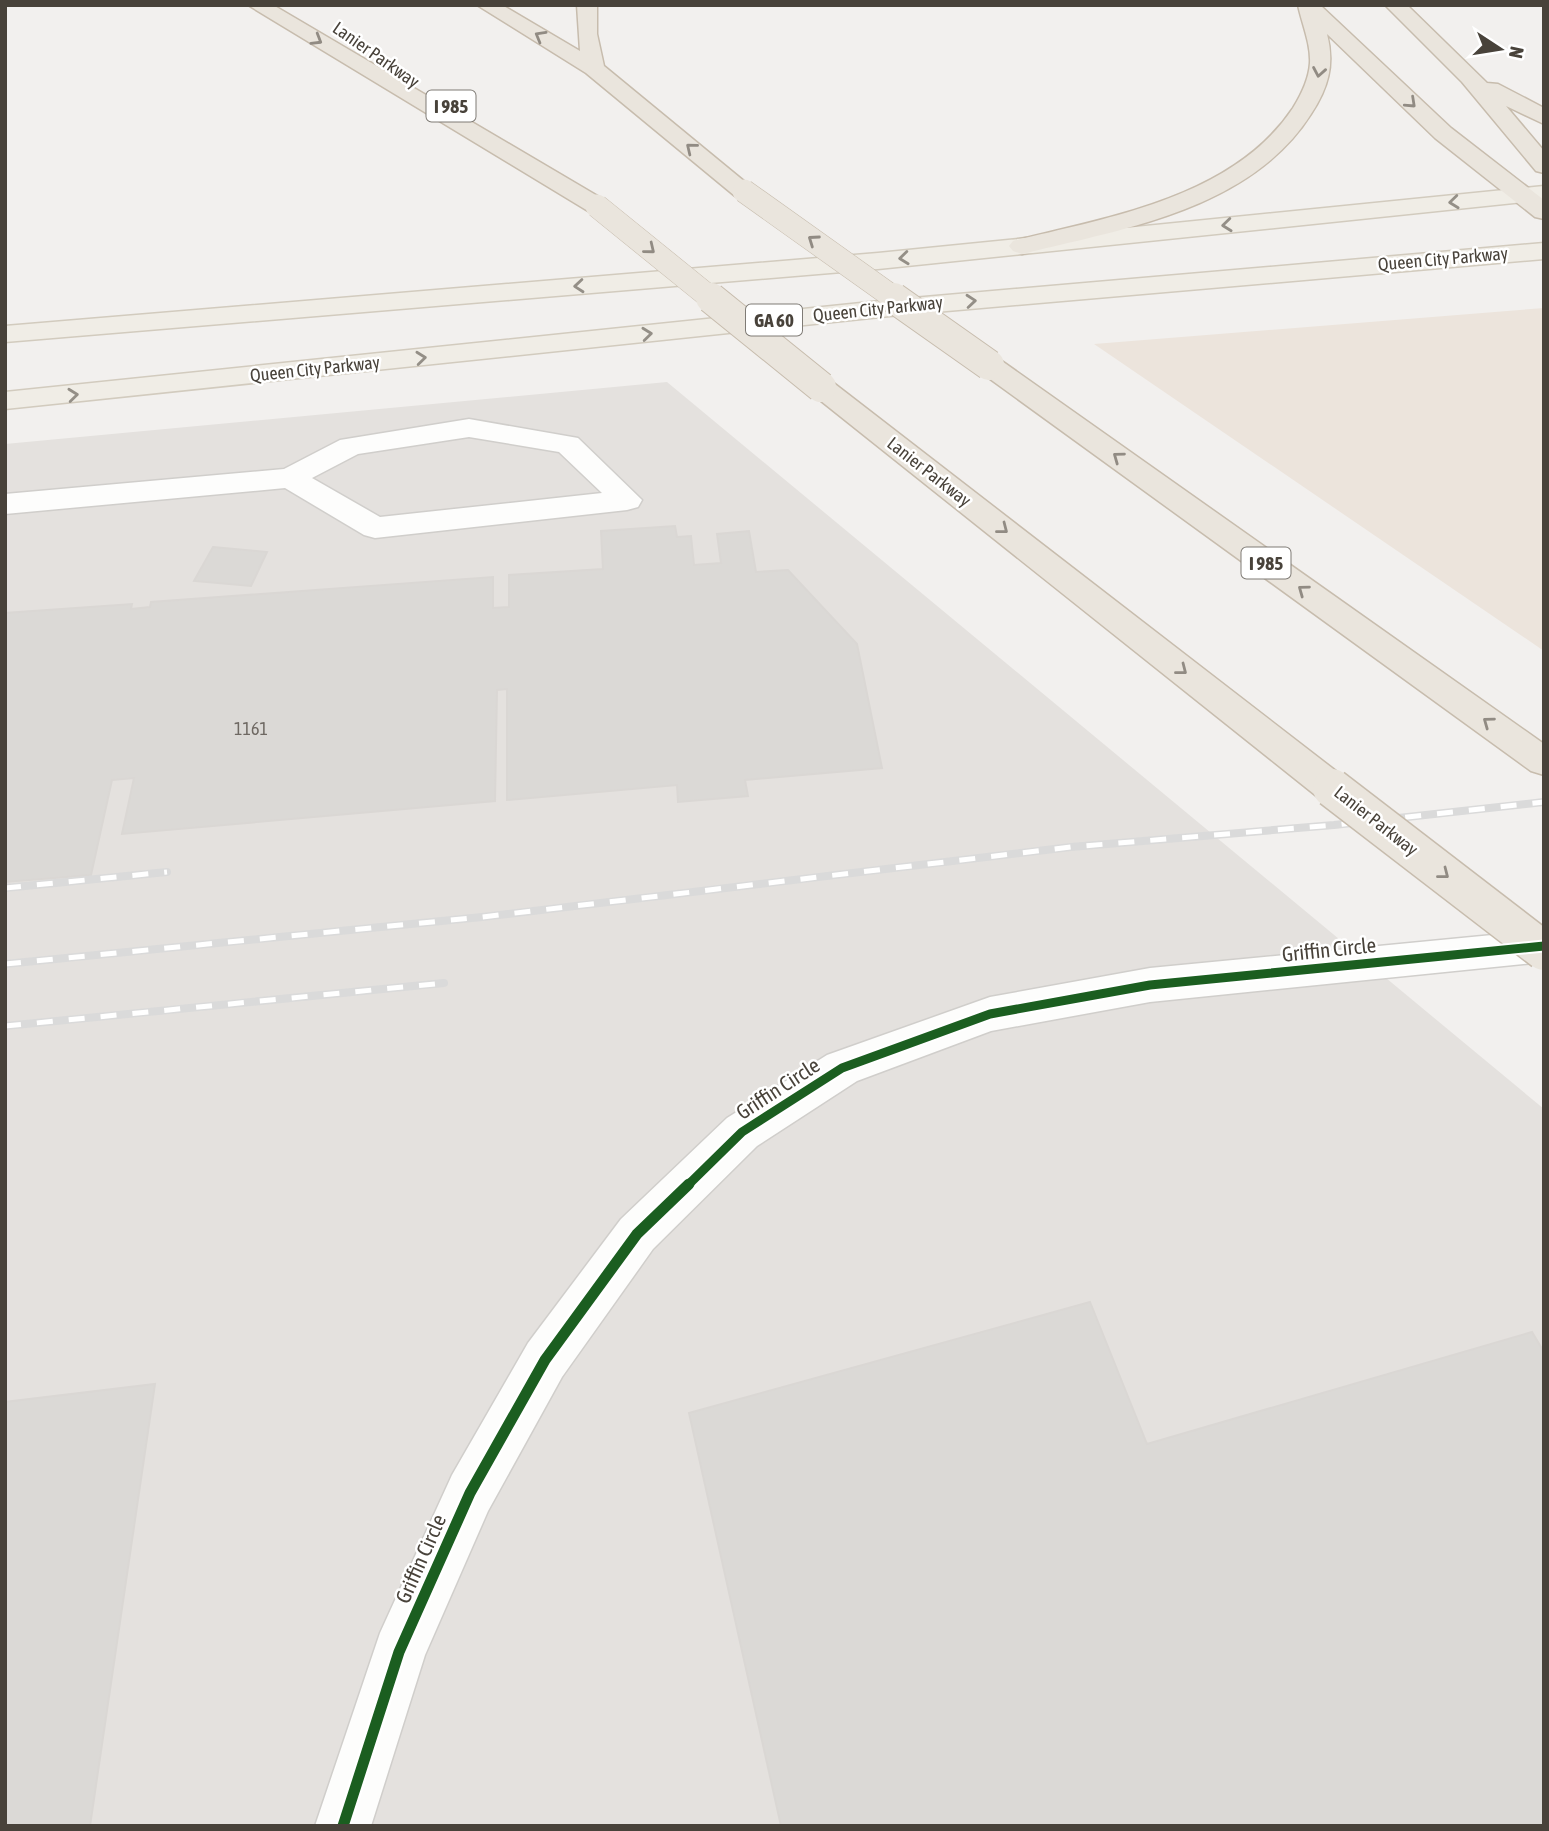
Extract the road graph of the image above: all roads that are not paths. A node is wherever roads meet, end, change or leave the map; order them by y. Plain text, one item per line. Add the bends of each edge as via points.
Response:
1 (258, 5) edge
2 (487, 5) edge
3 (587, 5) edge
4 (1308, 5) edge
5 (1395, 5) edge
6 (328, 21) dead end
7 (594, 68) junction
8 (1471, 77) junction
9 (1544, 117) edge
10 (1544, 166) edge
11 (1533, 194) edge
12 (597, 205) junction
13 (1544, 212) edge
14 (1022, 246) junction
15 (1544, 251) edge
16 (5, 334) edge
17 (5, 401) edge
18 (290, 478) junction
19 (5, 505) edge
20 (1544, 762) edge
21 (1544, 949) edge
22 (343, 1826) edge

1 -> 12 highway
7 -> 2 highway, I 985
3 - 7 highway
4 -> 11 highway via 1443,133
4 -> 14 highway via 1321,60 1318,81 1303,113 1268,152 1250,167 1176,203
5 - 8 highway
6 - 12 highway, Lanier Parkway / I 985
20 -> 7 highway, I 985, bridge via 744,191
8 - 9 highway
8 - 10 highway
11 - 13 highway
11 -> 14 main road
12 -> 21 highway, Lanier Parkway / I 985, bridge via 821,387
14 -> 16 main road
17 -> 15 main road, Queen City Parkway / GA 60 via 890,308
18 - 18 street via 376,528 627,500 568,444 469,428 350,446
18 - 19 street
21 - 22 street, Griffin Circle via 1150,985 990,1014 842,1068 742,1132 637,1234 545,1360 470,1493 399,1652

